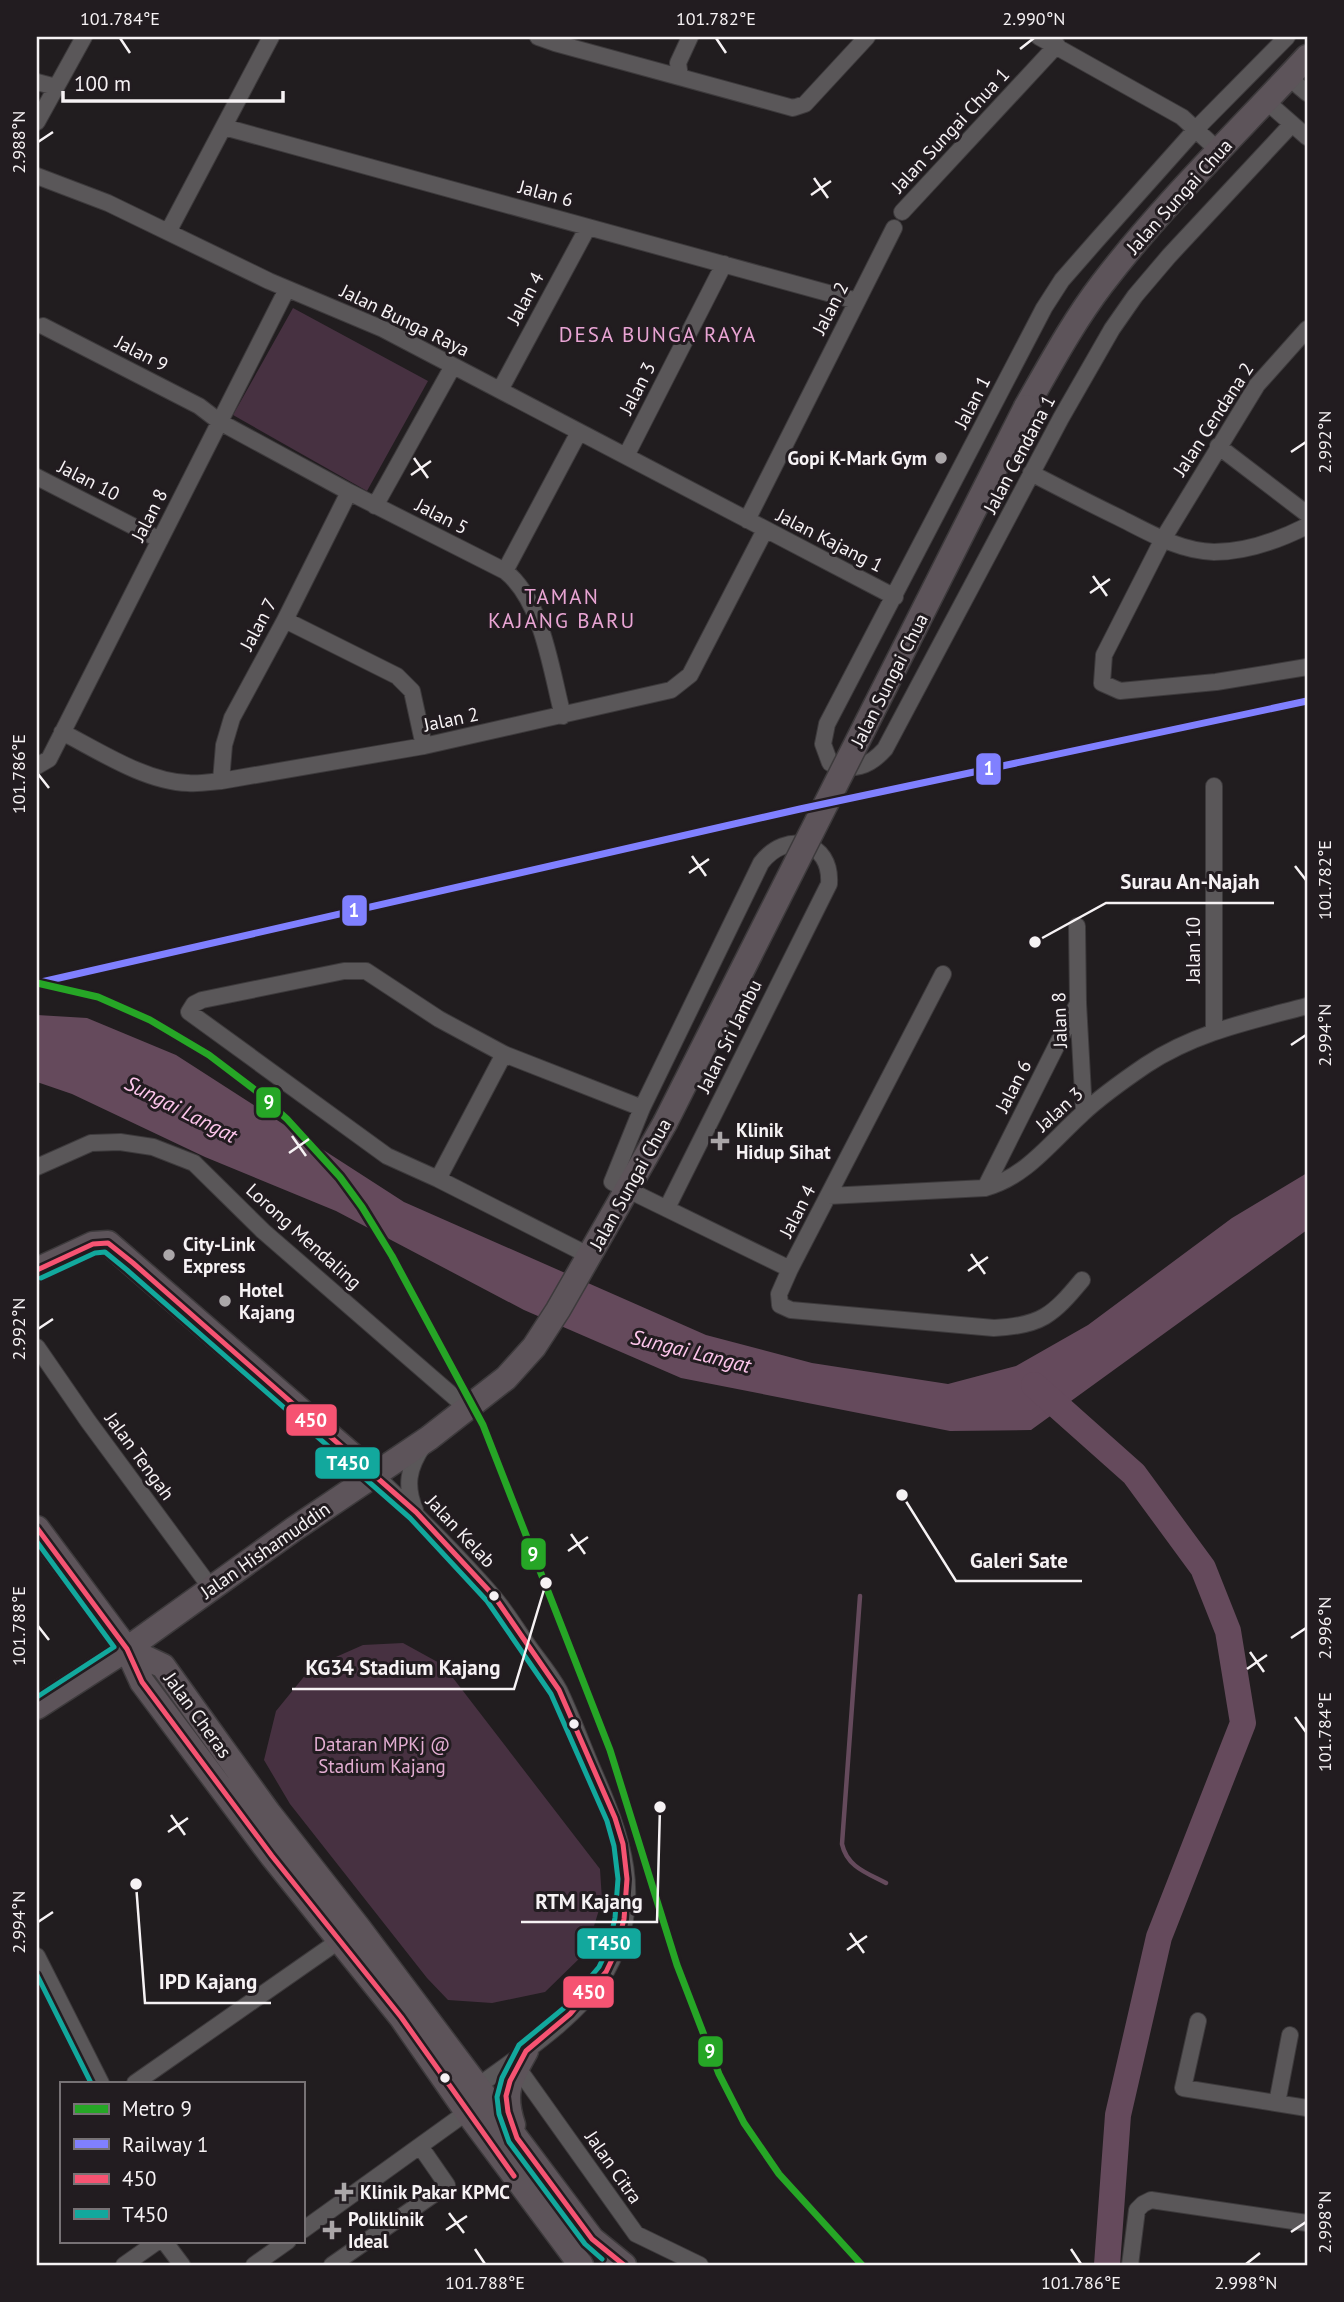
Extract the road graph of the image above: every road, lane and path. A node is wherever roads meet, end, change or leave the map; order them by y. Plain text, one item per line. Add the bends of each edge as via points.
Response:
1 (84, 37) edge
2 (271, 37) edge
3 (539, 37) edge
4 (690, 37) edge
5 (867, 37) edge
6 (1040, 37) edge
7 (1287, 37) edge
8 (1057, 45) junction
9 (1307, 57) edge
10 (680, 77) junction
11 (1288, 77) junction
12 (37, 82) edge
13 (56, 87) junction
14 (1307, 93) edge
15 (1266, 101) junction
16 (37, 122) edge
17 (1292, 124) junction
18 (224, 127) junction
19 (1196, 129) junction
20 (1307, 137) edge
21 (1219, 151) junction
22 (37, 176) edge
23 (1131, 202) junction
24 (902, 212) dead end
25 (1155, 221) junction
26 (588, 227) junction
27 (894, 228) dead end
28 (169, 232) junction
29 (724, 264) junction
30 (287, 289) junction
31 (857, 301) junction
32 (43, 326) dead end
33 (1304, 337) edge
34 (453, 366) junction
35 (500, 390) junction
36 (220, 422) junction
37 (579, 432) junction
38 (1218, 446) junction
39 (626, 456) junction
40 (1031, 474) junction
41 (41, 479) edge
42 (349, 492) junction
43 (37, 497) edge
44 (375, 506) junction
45 (1307, 514) edge
46 (747, 520) junction
47 (1307, 526) edge
48 (765, 530) junction
49 (1163, 539) junction
50 (160, 540) junction
51 (505, 571) junction
52 (895, 597) junction
53 (285, 620) junction
54 (1307, 667) edge
55 (563, 716) junction
56 (827, 724) joint
57 (62, 732) junction
58 (424, 746) junction
59 (43, 763) edge
60 (221, 781) junction
61 (1214, 786) dead end
62 (1077, 926) dead end
63 (943, 974) dead end
64 (1078, 1003) junction
65 (1307, 1006) edge
66 (1214, 1031) junction
67 (504, 1054) junction
68 (642, 1108) junction
69 (1084, 1112) junction
70 (37, 1167) edge
71 (438, 1178) junction
72 (985, 1188) junction
73 (628, 1189) junction
74 (828, 1196) junction
75 (667, 1208) junction
76 (586, 1262) junction
77 (790, 1269) junction
78 (37, 1270) edge
79 (1082, 1280) dead end
80 (37, 1347) edge
81 (534, 1347) joint
82 (468, 1409) junction
83 (429, 1438) junction
84 (374, 1474) junction
85 (416, 1513) junction
86 (37, 1528) edge
87 (211, 1588) junction
88 (127, 1649) junction
89 (91, 1674) junction
90 (142, 1682) junction
91 (37, 1707) edge
92 (340, 1940) junction
93 (37, 1956) edge
94 (1198, 2021) dead end
95 (1290, 2035) dead end
96 (521, 2059) junction
97 (100, 2082) edge
98 (136, 2082) edge
99 (478, 2086) junction
100 (1277, 2103) junction
101 (1307, 2108) edge
102 (467, 2112) junction
103 (517, 2138) junction
104 (420, 2146) junction
105 (1307, 2223) edge
106 (304, 2229) edge
107 (159, 2242) edge
108 (162, 2242) edge
109 (287, 2242) edge
110 (124, 2265) edge
111 (182, 2265) edge
112 (254, 2265) edge
113 (332, 2265) edge
114 (581, 2265) edge
115 (624, 2265) edge
116 (700, 2265) edge
117 (1130, 2265) edge

1 - 13 street
2 - 18 street
3 - 10 street
4 - 10 street via 678,63
5 - 10 street via 805,104 793,108
6 - 8 street
7 - 19 street, Jalan 1
8 - 19 street
8 - 24 street, Jalan Sungai Chua 1
9 - 11 main road, Jalan Sungai Chua
11 - 14 street
11 - 15 main road, Jalan Sungai Chua
12 - 13 street
13 - 16 street
15 - 17 street
15 - 21 main road, Jalan Sungai Chua
17 - 20 street
17 - 40 street, Jalan Cendana 1 via 1135,296
18 - 26 street, Jalan 6
18 - 28 street
19 - 21 street
19 - 23 street, Jalan 1
21 - 25 main road, Jalan Sungai Chua
22 - 28 street, Jalan Bunga Raya
23 - 25 street
23 - 52 street, Jalan 1 via 1044,307
25 - 73 main road, Jalan Sungai Chua, bridge via 1090,301 1026,407
26 - 29 street, Jalan 6
26 - 35 street, Jalan 4
27 - 31 street, Jalan 2
28 - 30 street, Jalan Bunga Raya
29 - 31 street, Jalan 6
29 - 39 street, Jalan 3
30 - 34 street, Jalan Bunga Raya via 383,329
30 - 36 street, Jalan 8
31 - 46 street, Jalan 2
32 - 36 street, Jalan 9 via 199,406
33 - 38 street, Jalan Cendana 2 via 1257,385
34 - 35 street, Jalan Bunga Raya
34 - 44 street
35 - 37 street, Jalan Bunga Raya
36 - 42 street, Jalan 5
36 - 50 street, Jalan 8
37 - 39 street, Jalan Bunga Raya
37 - 51 street
38 - 45 street
38 - 49 street, Jalan Cendana 2
39 - 46 street, Jalan Bunga Raya
40 - 49 street
40 - 56 street, Jalan Cendana 1 via 885,749 865,766 847,768 830,763 822,744
41 - 43 street
41 - 50 street, Jalan 10
42 - 44 street, Jalan 5
42 - 53 street, Jalan 7
44 - 51 street, Jalan 5
46 - 48 street, Jalan Kajang 1
47 - 49 street via 1268,542 1214,552 1188,549
48 - 52 street, Jalan Kajang 1
48 - 55 street, Jalan 2 via 690,675 671,690
49 - 54 street, Jalan Cendana 2 via 1104,656 1102,683 1120,691
50 - 57 street, Jalan 8
51 - 55 street, Jalan 5 via 523,588 536,615
52 - 56 street, Jalan 1
53 - 58 street via 397,676 412,691
53 - 60 street, Jalan 7 via 232,718
55 - 58 street, Jalan 2
57 - 59 street, Jalan 8
57 - 60 street, Jalan 2 via 163,779
58 - 60 street, Jalan 2
61 - 66 street, Jalan 10
62 - 64 street, Jalan 8
63 - 74 street, Jalan 4
64 - 69 street, Jalan 8
64 - 72 street, Jalan 6
65 - 66 street, Jalan 3
66 - 69 street, Jalan 3 via 1147,1065
67 - 68 street
67 - 71 street
67 - 71 street via 366,971 202,1000 189,1012 387,1156
68 - 73 street via 612,1182
68 - 75 street, Jalan Sri Jambu via 761,863 779,845 806,844 825,860 829,884
69 - 72 street, Jalan 3 via 1022,1171
70 - 82 street, Lorong Mendaling via 91,1143 120,1142 153,1147 194,1163 263,1231
71 - 76 street
72 - 74 street, Jalan 3
73 - 75 street, Jalan 4
73 - 76 main road, Jalan Sungai Chua
74 - 77 street, Jalan 4
75 - 77 street, Jalan 4
76 - 81 main road, Jalan Sungai Chua
77 - 79 street via 779,1294 783,1308 995,1328 1011,1328 1049,1315
78 - 84 main road via 93,1244 108,1243
80 - 87 street, Jalan Tengah
81 - 82 main road, Jalan Hishamuddin
82 - 83 main road, Jalan Hishamuddin
83 - 84 main road, Jalan Hishamuddin
83 - 85 street via 416,1457 408,1485
84 - 85 street, Jalan Kelab
84 - 87 main road, Jalan Hishamuddin
85 - 96 street, Jalan Kelab via 494,1596 556,1686 623,1844 627,1879 622,1934 606,1972
86 - 88 main road
87 - 88 main road, Jalan Hishamuddin
88 - 89 main road, Jalan Hishamuddin
88 - 90 main road, Jalan Cheras
88 - 99 main road, Jalan Cheras via 163,1666 268,1812
89 - 90 main road via 117,1669
89 - 91 main road, Jalan Hishamuddin
90 - 92 main road, Jalan Cheras
92 - 98 street
92 - 102 main road, Jalan Cheras
93 - 97 street
94 - 100 street via 1183,2088
95 - 100 street
96 - 99 street, Jalan Kelab
96 - 103 main road via 506,2095
96 - 116 street, Jalan Citra via 636,2234
99 - 103 main road, Jalan Cheras
100 - 101 street
102 - 104 street
102 - 114 main road, Jalan Cheras
103 - 115 main road, Jalan Cheras via 592,2239
104 - 106 street
104 - 113 street via 447,2185
105 - 117 street via 1151,2200 1137,2210
107 - 110 street
108 - 111 street
109 - 112 street

